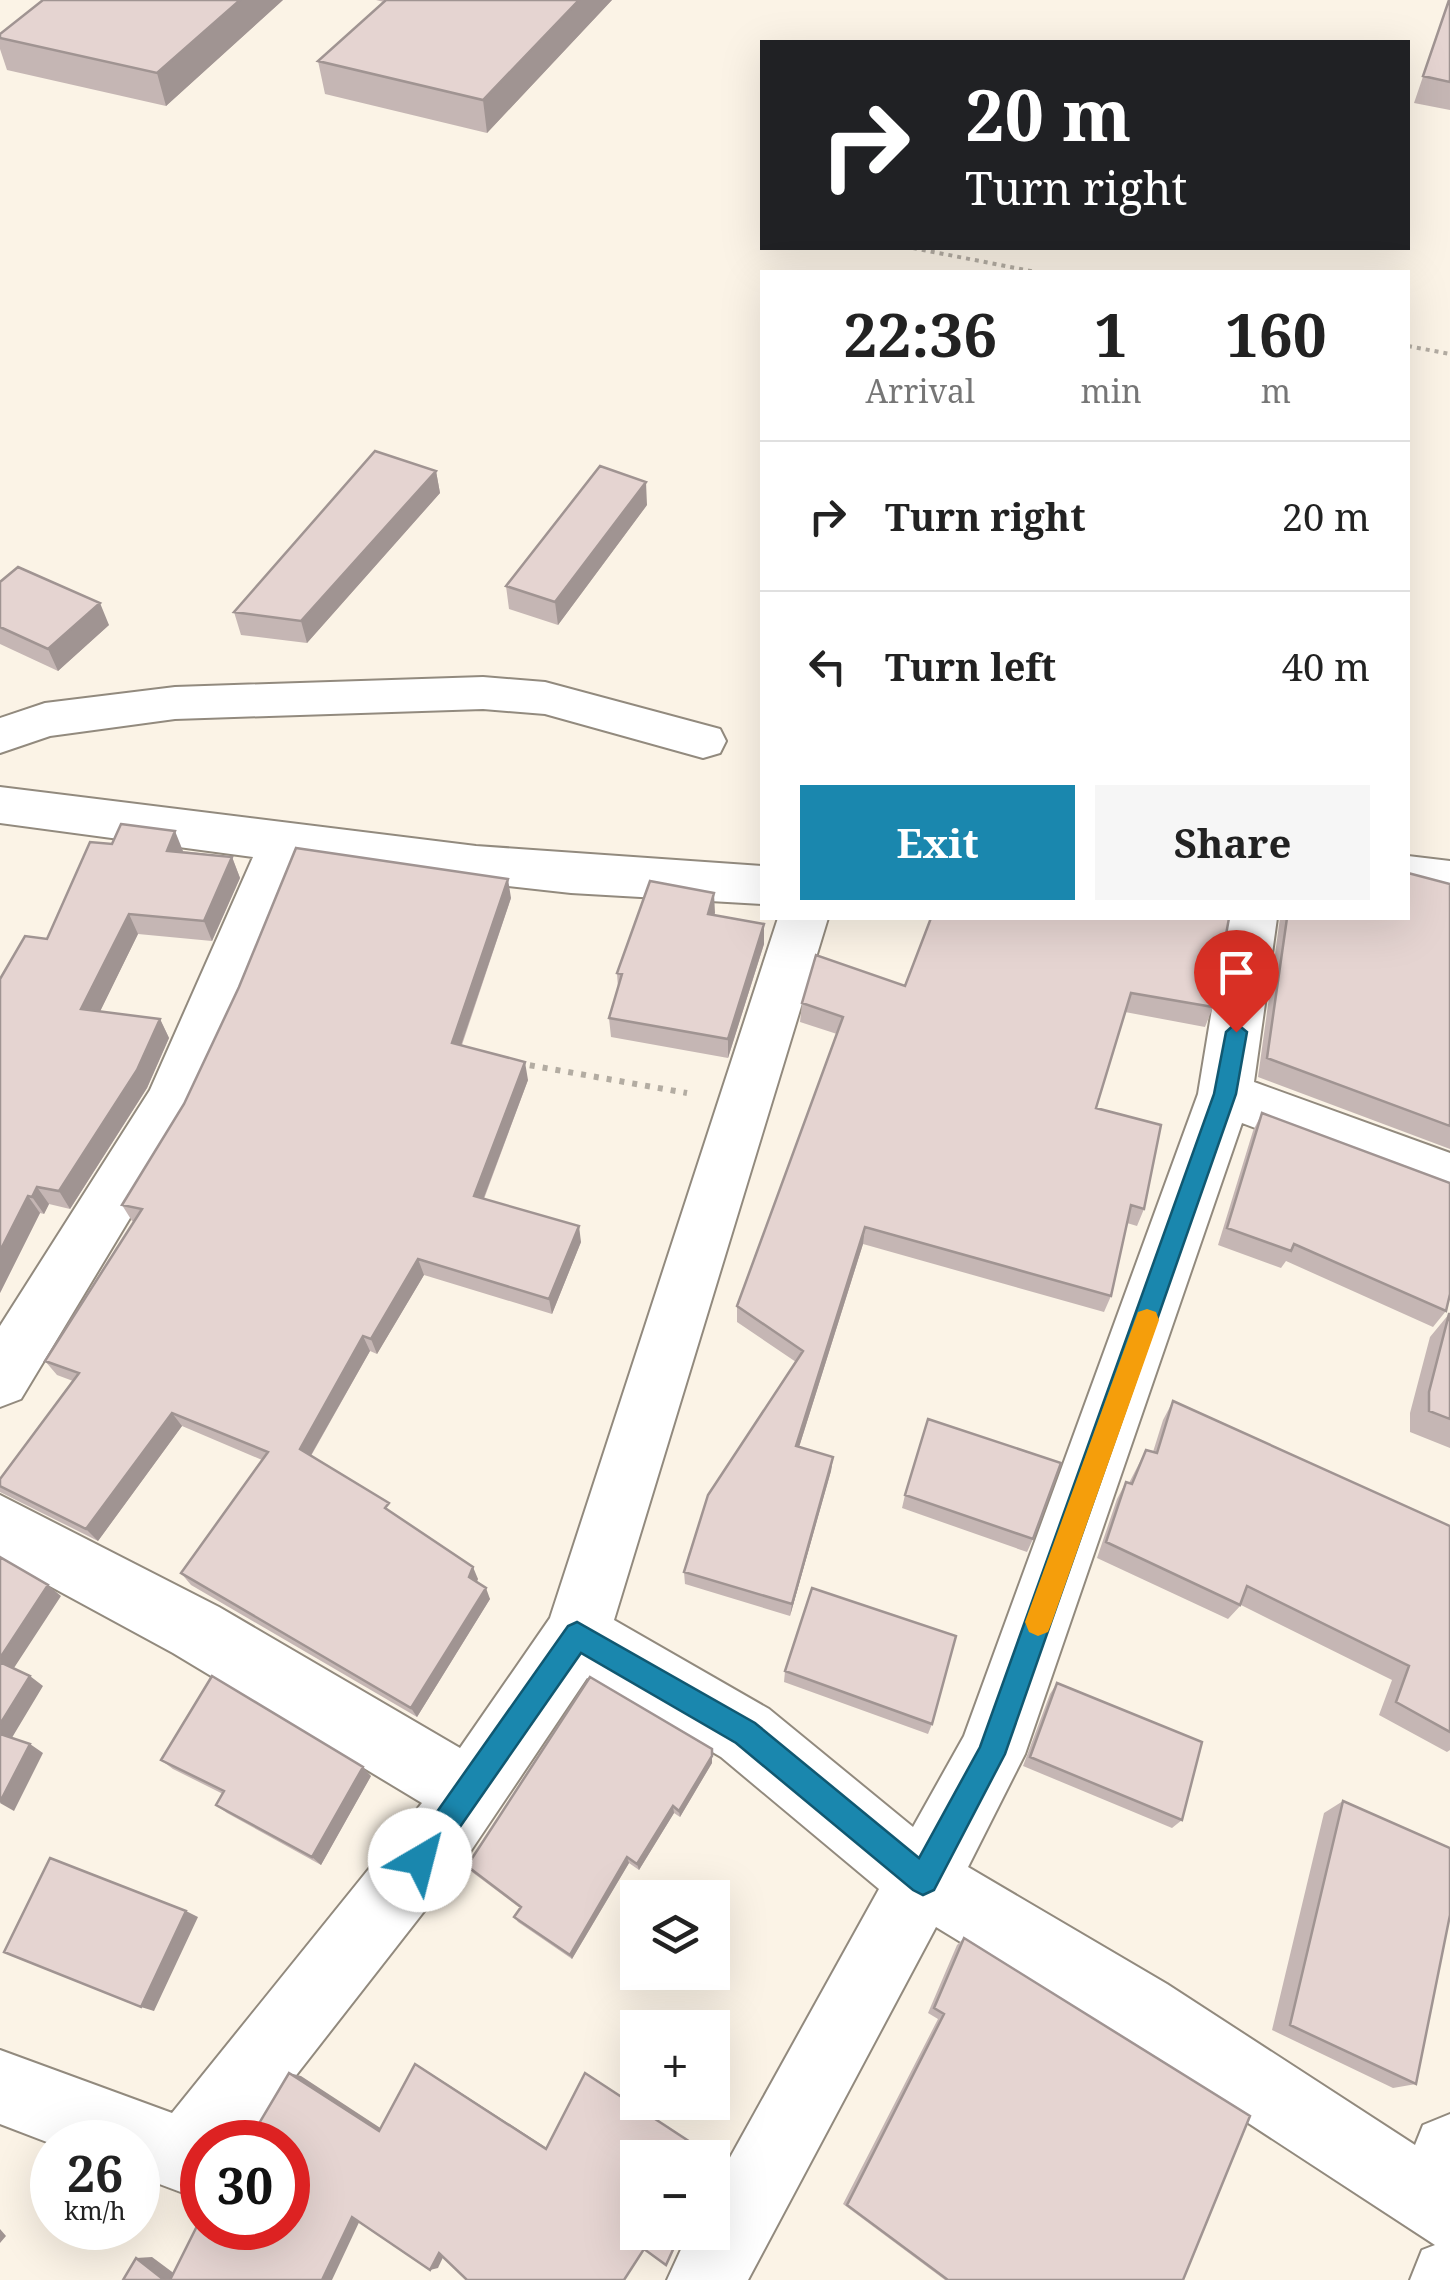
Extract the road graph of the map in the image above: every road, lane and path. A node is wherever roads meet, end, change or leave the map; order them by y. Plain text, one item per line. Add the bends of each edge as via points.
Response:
1 (923, 250) edge
2 (1026, 270) edge
3 (1410, 346) edge
4 (1450, 354) edge
5 (0, 736) edge
6 (703, 741) dead end
7 (0, 805) edge
8 (284, 842) junction
9 (1410, 875) edge
10 (1450, 880) edge
11 (760, 885) edge
12 (803, 920) edge
13 (1252, 920) edge
14 (498, 1060) edge
15 (1225, 1094) junction
16 (743, 1102) junction
17 (1450, 1177) edge
18 (0, 1379) edge
19 (0, 1525) edge
20 (577, 1636) junction
21 (469, 1792) junction
22 (923, 1880) junction
23 (0, 2088) edge
24 (1446, 2190) edge
25 (706, 2280) edge

1 - 2 path
3 - 4 path
5 - 6 street via 45,720 175,703 484,694 545,698
7 - 8 street
8 - 11 street via 660,882
8 - 18 street via 170,1104
9 - 10 street
12 - 16 street
13 - 15 street
14 - 16 path
15 - 17 street
15 - 22 street via 991,1754
16 - 20 street
19 - 21 street via 196,1630
20 - 21 street
20 - 22 street via 746,1733
21 - 23 street via 186,2156
22 - 24 street
22 - 25 street

